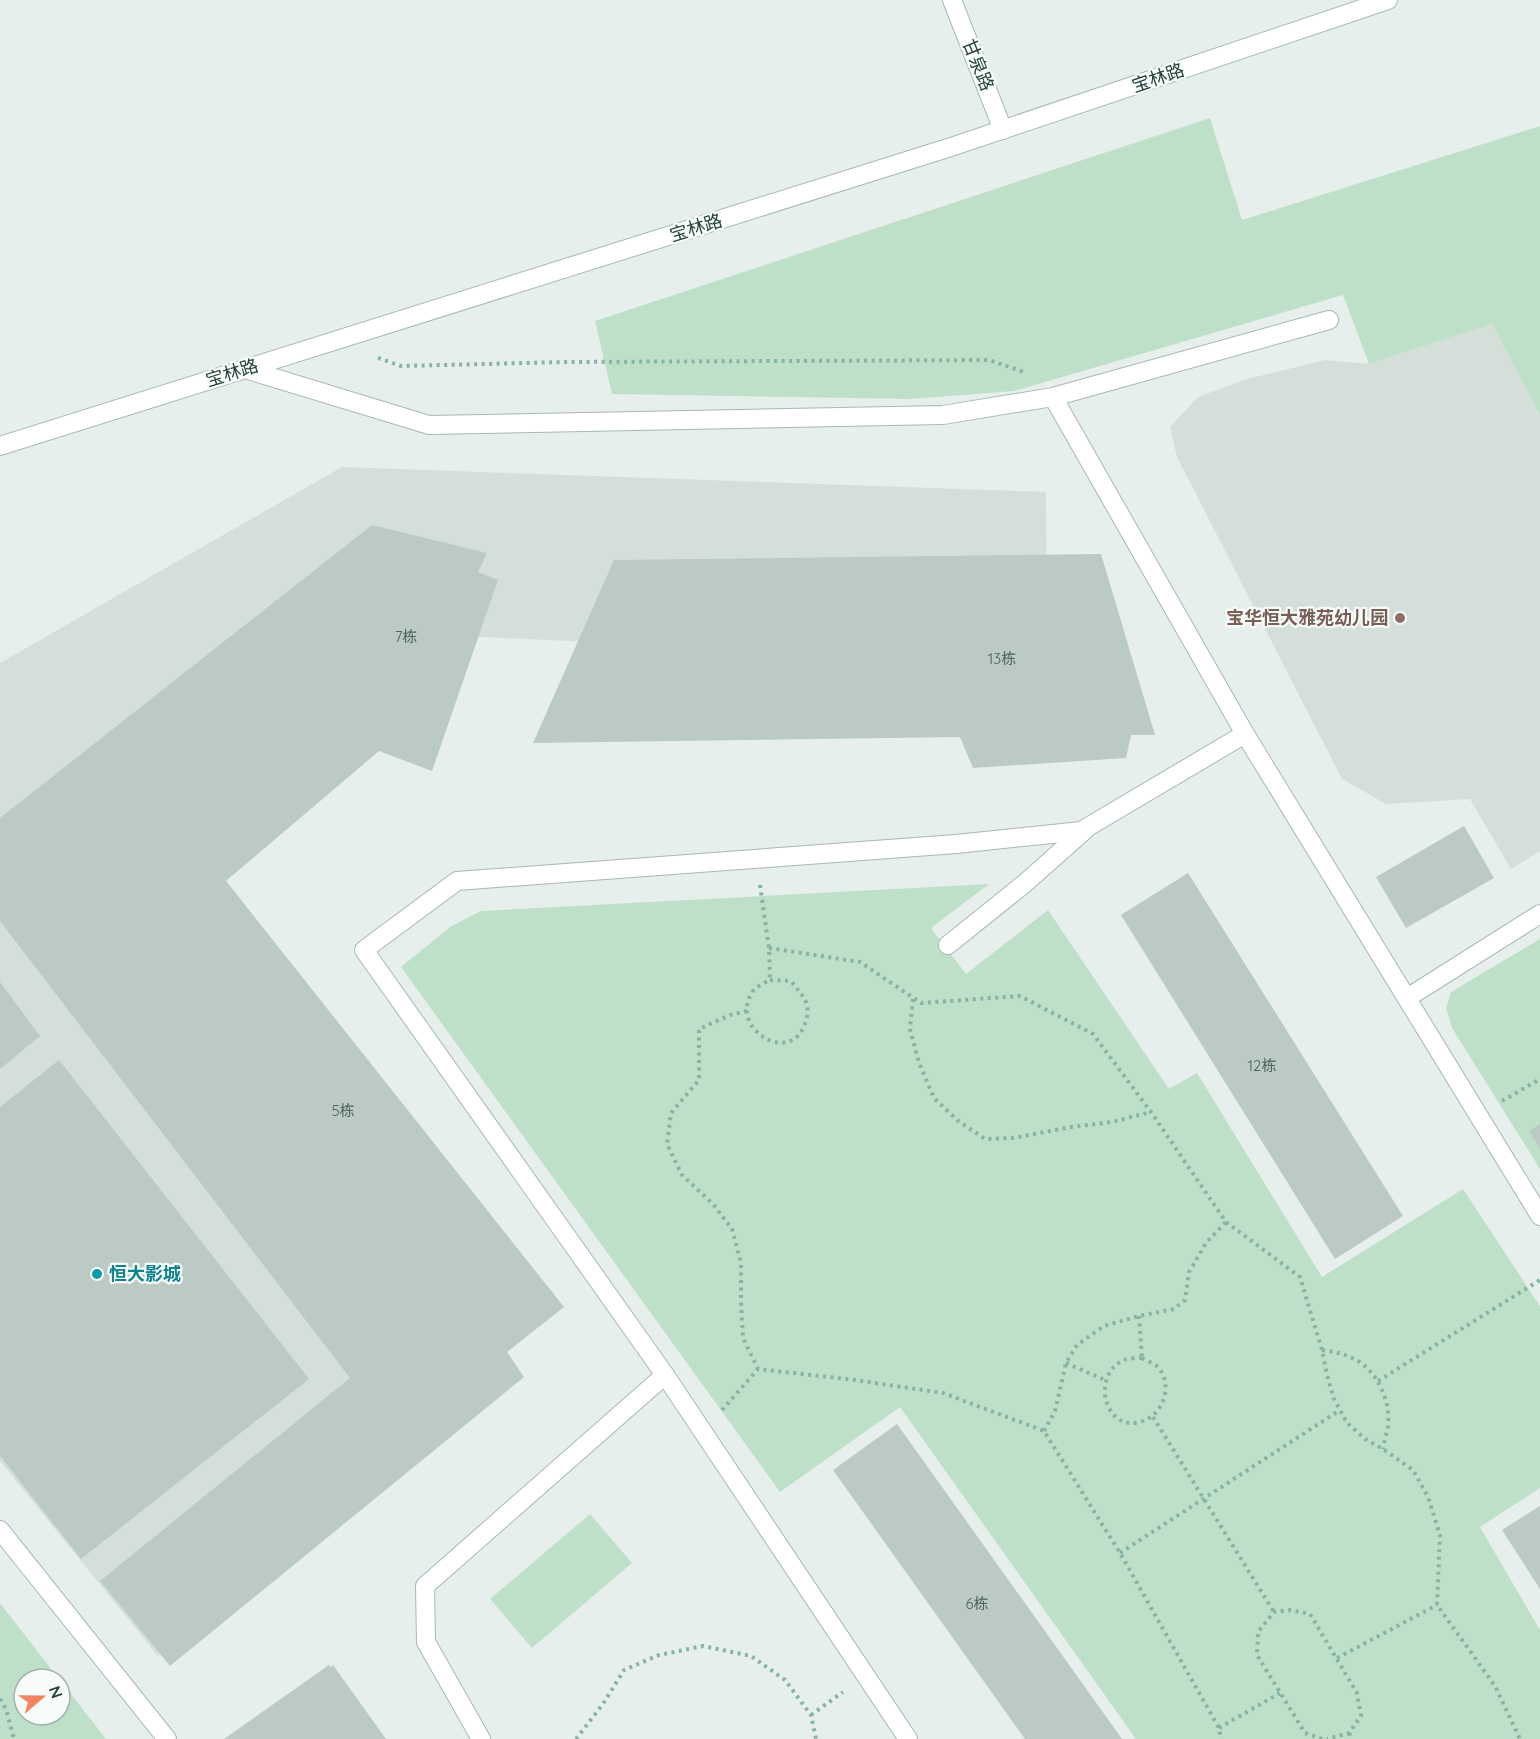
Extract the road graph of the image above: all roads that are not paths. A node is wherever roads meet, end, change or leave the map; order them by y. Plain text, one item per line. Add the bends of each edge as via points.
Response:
1 (952, 0) edge
2 (1388, 0) edge
3 (1003, 130) junction
4 (1329, 320) dead end
5 (245, 369) junction
6 (1053, 398) junction
7 (0, 446) edge
8 (1245, 734) junction
9 (1086, 829) junction
10 (1540, 914) edge
11 (948, 945) dead end
12 (1407, 998) junction
13 (1540, 1216) edge
14 (665, 1375) junction
15 (0, 1530) edge
16 (167, 1739) edge
17 (481, 1739) edge
18 (908, 1739) edge

1 - 3 street, 甘泉路
2 - 3 street, 宝林路
3 - 5 street, 宝林路
4 - 6 street
5 - 6 street via 429,425 943,415
5 - 7 street, 宝林路
6 - 8 street
8 - 9 street
8 - 12 street
9 - 11 street
9 - 14 street via 956,844 457,881 364,951
10 - 12 street
12 - 13 street
14 - 17 street via 425,1586 426,1642
14 - 18 street
15 - 16 street

